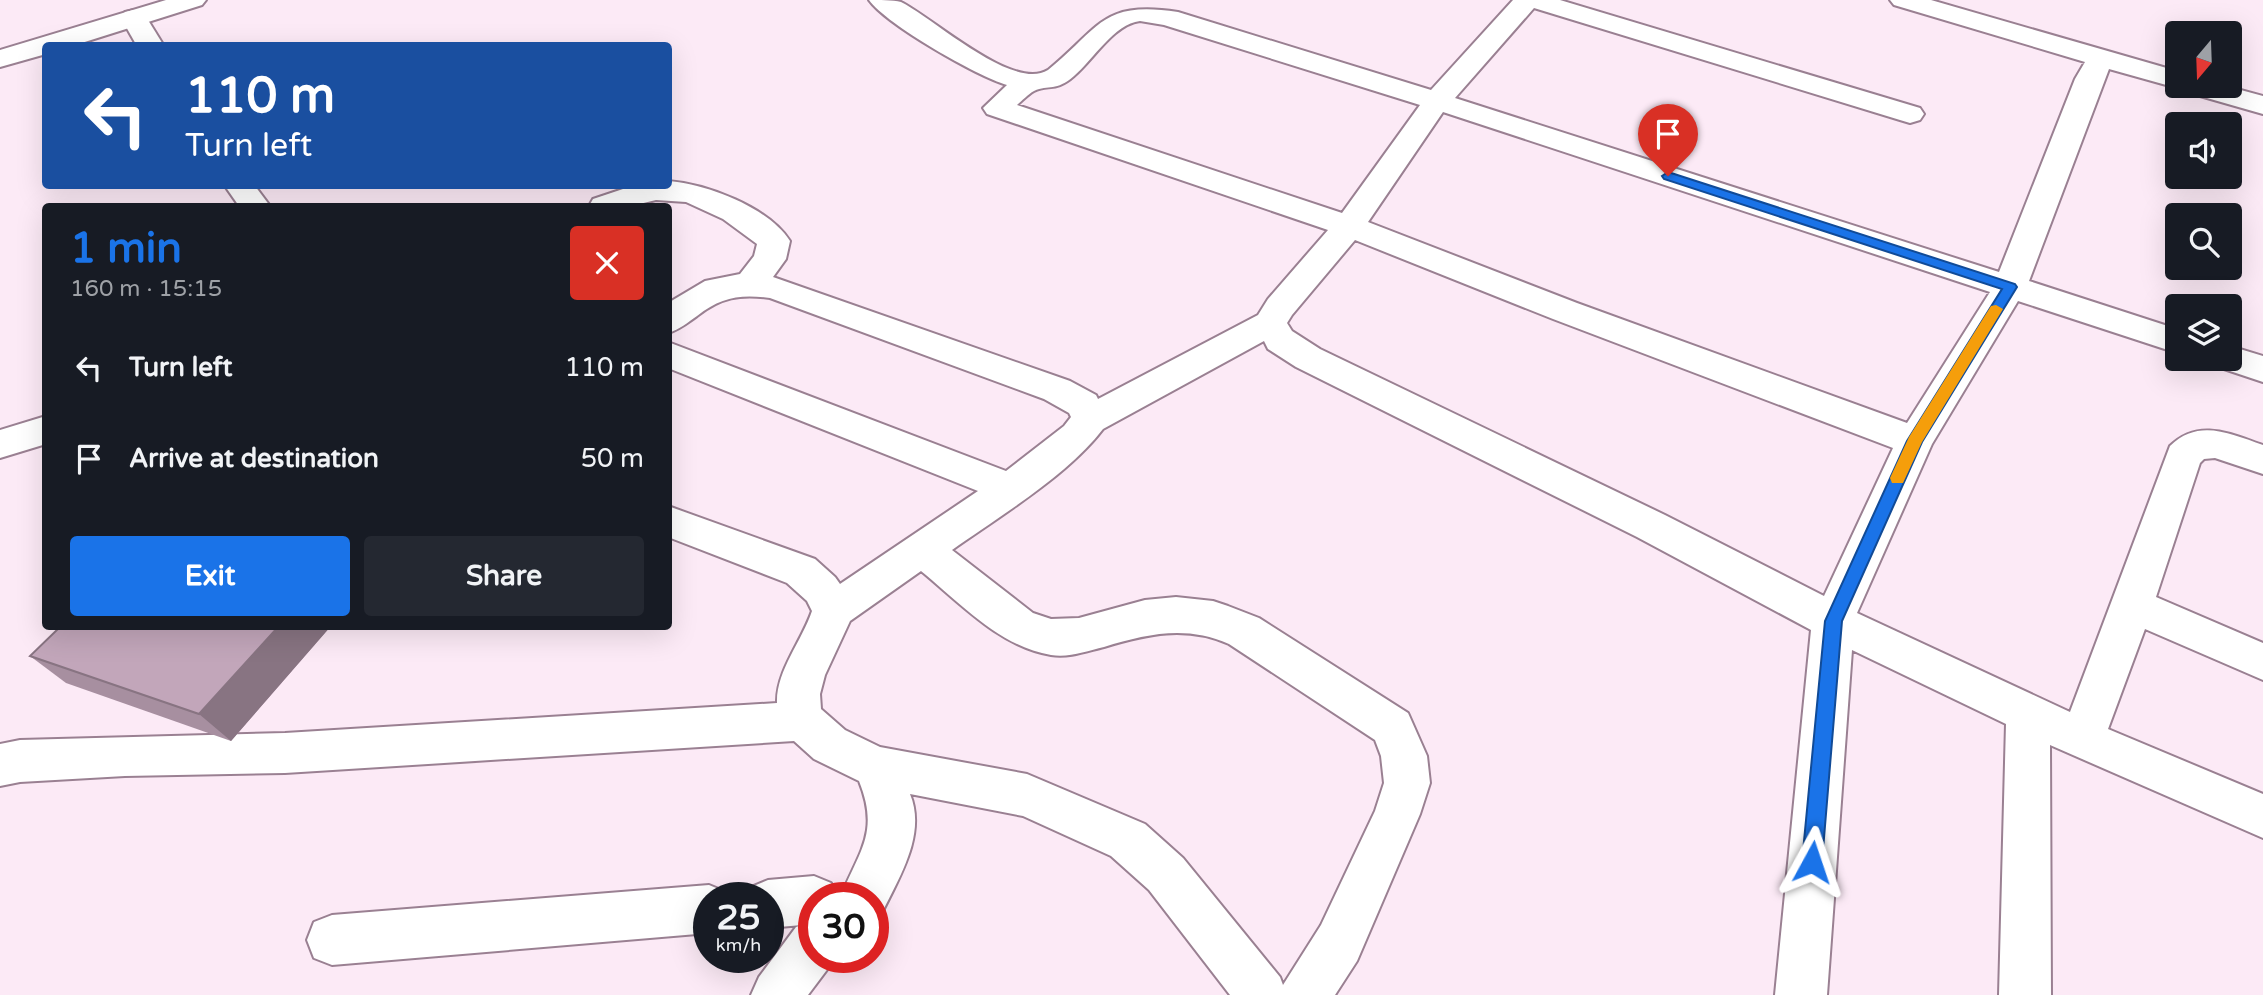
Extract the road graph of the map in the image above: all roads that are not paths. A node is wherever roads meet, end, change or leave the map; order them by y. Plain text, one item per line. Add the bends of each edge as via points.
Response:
1 (193, 0) edge
2 (882, 0) edge
3 (1192, 0) edge
4 (1527, 0) edge
5 (1533, 0) edge
6 (1903, 0) edge
7 (134, 18) junction
8 (1169, 18) junction
9 (56, 42) edge
10 (149, 42) edge
11 (42, 46) edge
12 (2101, 58) junction
13 (0, 59) edge
14 (2165, 77) edge
15 (1027, 83) junction
16 (2236, 98) edge
17 (1437, 102) junction
18 (2263, 106) edge
19 (1910, 114) dead end
20 (614, 203) edge
21 (1349, 226) junction
22 (750, 283) junction
23 (2010, 287) junction
24 (672, 318) edge
25 (1270, 323) junction
26 (2165, 337) edge
27 (672, 356) edge
28 (2242, 362) edge
29 (2263, 369) edge
30 (1090, 419) junction
31 (42, 432) edge
32 (1915, 441) junction
33 (0, 444) edge
34 (2263, 460) edge
35 (1011, 488) junction
36 (672, 523) edge
37 (923, 550) junction
38 (2133, 605) junction
39 (833, 611) junction
40 (1833, 621) junction
41 (2263, 662) edge
42 (2028, 712) junction
43 (802, 721) junction
44 (2082, 739) junction
45 (0, 765) edge
46 (876, 767) junction
47 (2263, 816) edge
48 (867, 882) edge
49 (693, 910) edge
50 (332, 940) dead end
51 (798, 967) edge
52 (777, 995) edge
53 (1262, 995) edge
54 (1305, 995) edge
55 (1801, 995) edge
56 (2025, 995) edge

1 - 7 street
2 - 15 street via 937,40
3 - 8 street
4 - 17 street
5 - 19 street
6 - 12 street
7 - 9 street
7 - 10 street
8 - 15 street via 1140,12 1122,17 1058,76
8 - 17 street
11 - 13 street
12 - 14 street
12 - 23 street
15 - 21 street via 997,108
16 - 18 street
17 - 21 street
17 - 23 street
20 - 22 street via 655,190 719,203 774,241 770,259
21 - 25 street
21 - 32 street
22 - 24 street via 719,286
22 - 30 street via 775,288 1057,390 1083,404
23 - 26 street
23 - 32 street
25 - 30 street
25 - 40 street via 1280,340 1308,358
27 - 35 street
28 - 29 street
30 - 35 street via 1077,436
31 - 33 street
32 - 40 street
34 - 38 street via 2216,444 2194,445 2183,456
35 - 37 street
36 - 39 street via 801,571 821,589
37 - 39 street
37 - 54 street via 1018,625 1051,637 1079,636 1145,617 1213,618 1244,631 1392,727 1404,756 1406,783 1398,814 1339,943
38 - 41 street
38 - 44 street
39 - 43 street via 796,695
40 - 42 street
40 - 55 street
42 - 44 street
42 - 56 street
43 - 45 street via 285,753 125,756
43 - 46 street via 824,743
44 - 47 street
46 - 48 street via 892,806 888,850
46 - 53 street via 1027,795 1128,841 1166,874
49 - 50 street
51 - 52 street

